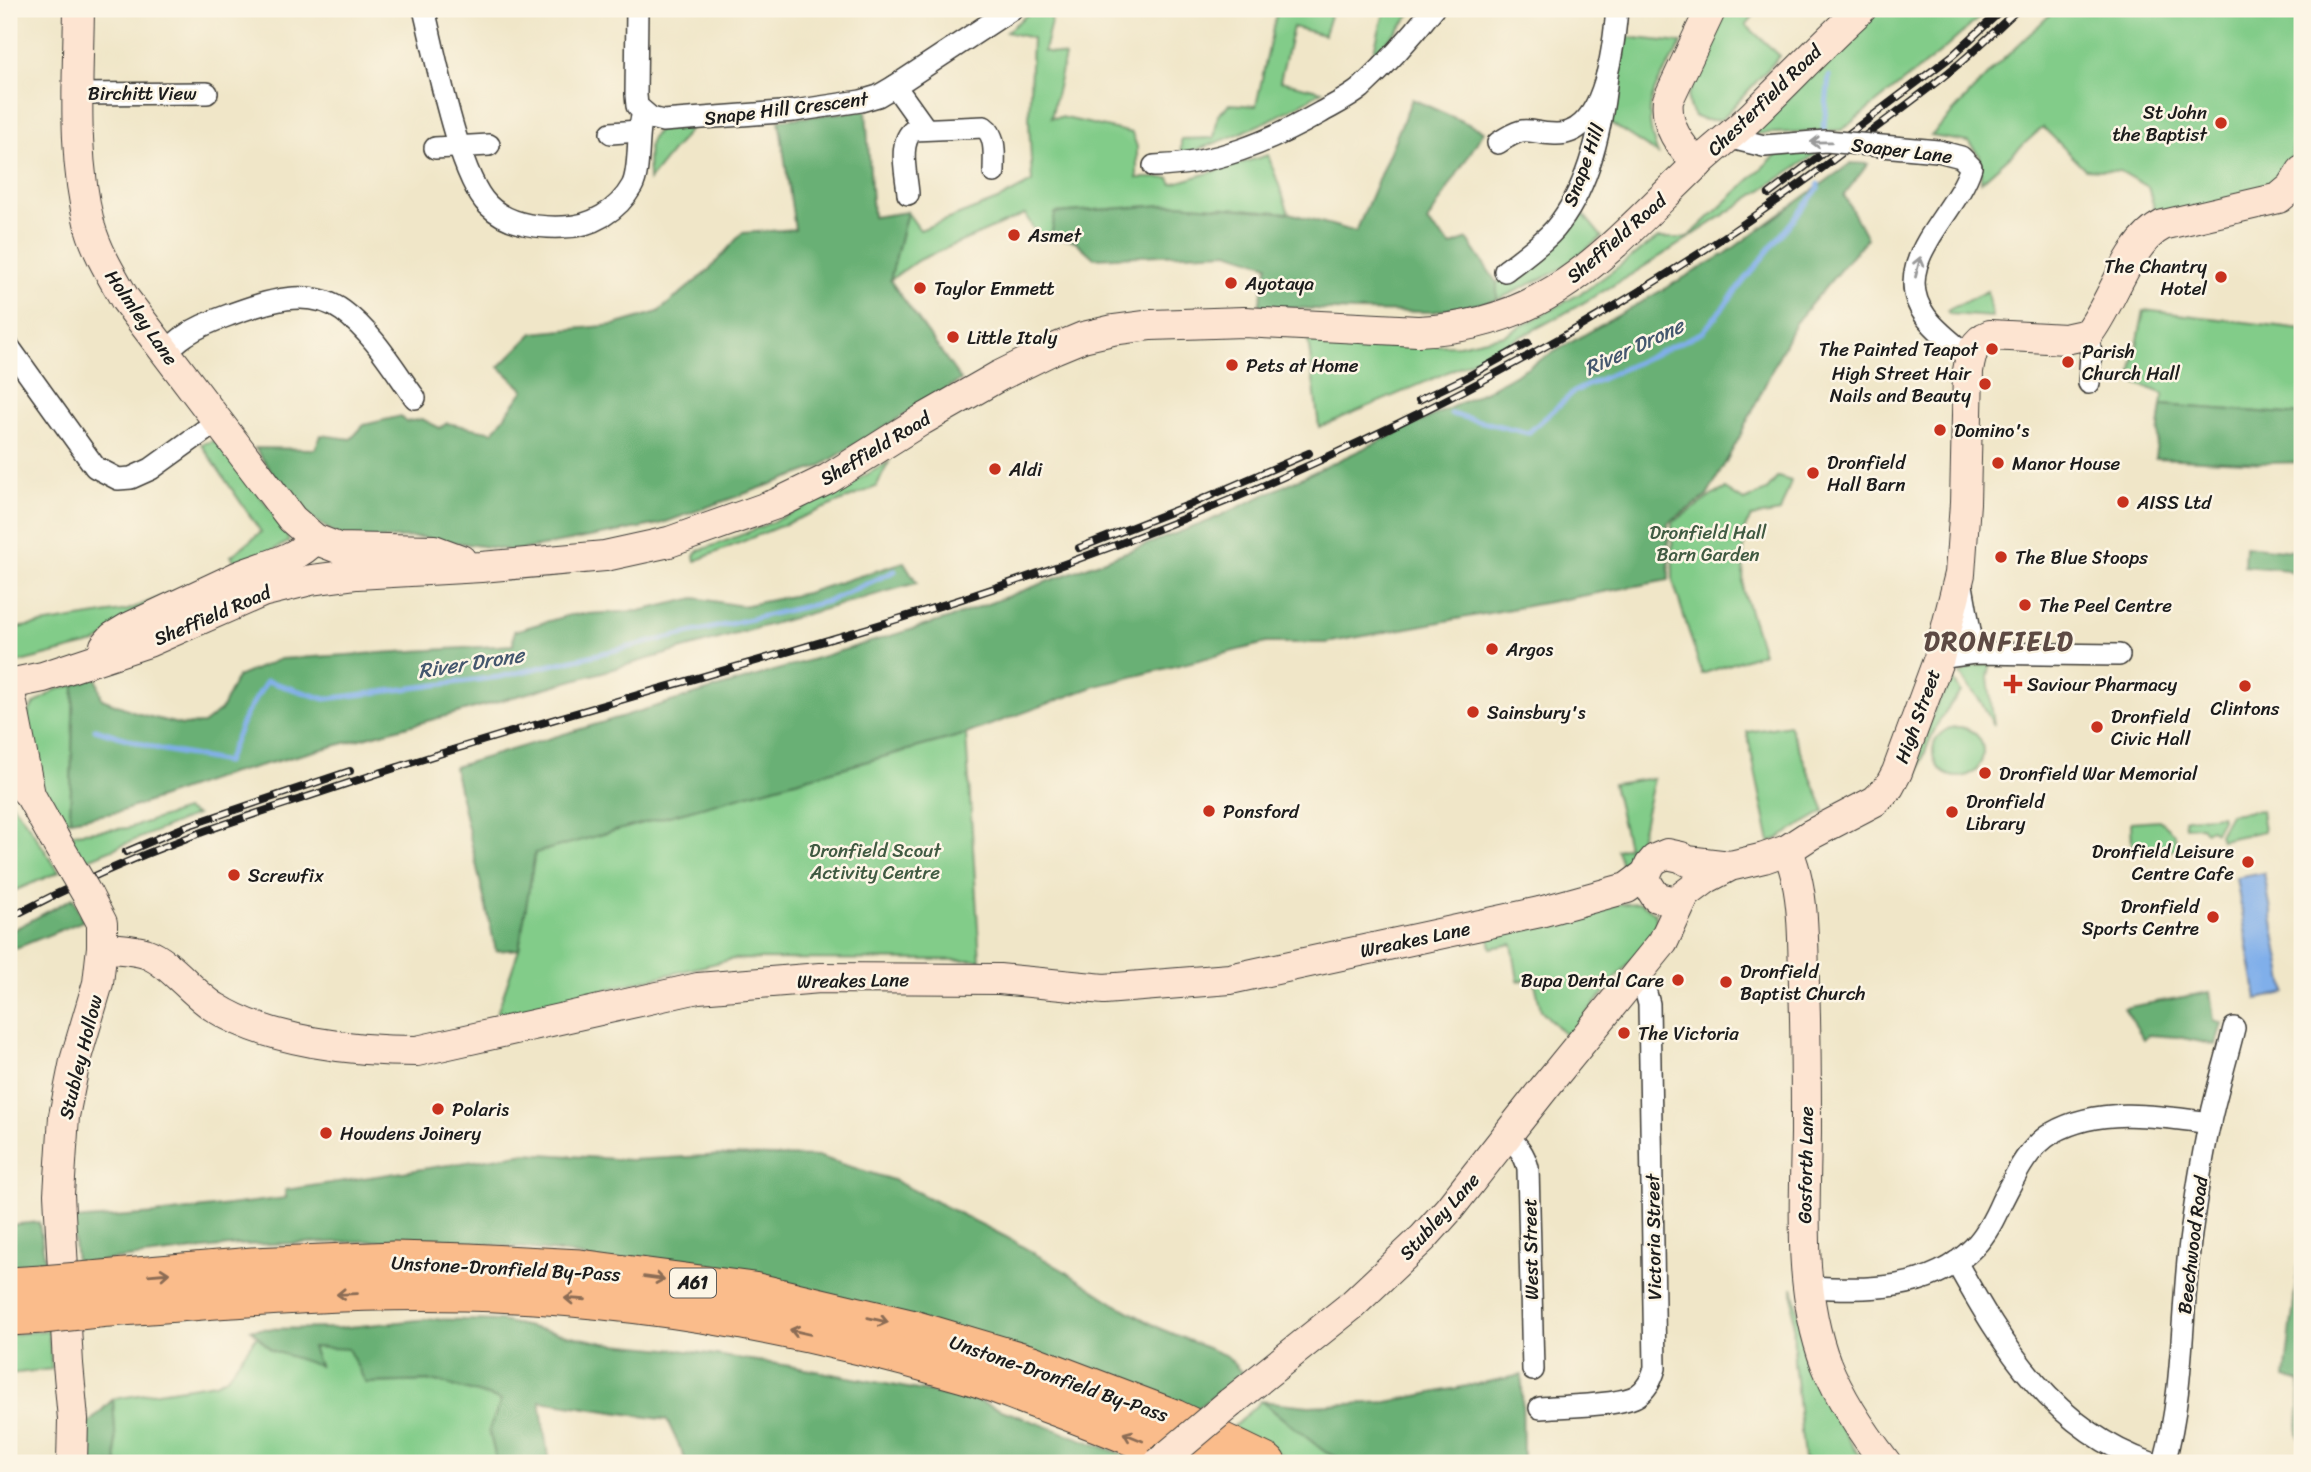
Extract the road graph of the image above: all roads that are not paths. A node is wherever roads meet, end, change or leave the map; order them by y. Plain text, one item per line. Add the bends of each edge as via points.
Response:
1 (79, 9) edge
2 (424, 9) edge
3 (638, 9) edge
4 (1012, 9) edge
5 (1433, 9) edge
6 (1617, 9) edge
7 (1711, 9) edge
8 (1861, 9) edge
9 (1607, 75) junction
10 (895, 86) junction
11 (78, 93) junction
12 (207, 93) dead end
13 (640, 122) junction
14 (925, 128) junction
15 (611, 133) dead end
16 (1727, 137) junction
17 (1498, 143) dead end
18 (489, 145) dead end
19 (460, 146) junction
20 (435, 148) dead end
21 (1698, 164) junction
22 (1154, 166) dead end
23 (994, 172) dead end
24 (2302, 174) edge
25 (908, 194) dead end
26 (1505, 271) dead end
27 (2088, 334) junction
28 (9, 347) edge
29 (165, 352) junction
30 (1970, 358) junction
31 (2089, 383) dead end
32 (415, 398) dead end
33 (219, 420) junction
34 (315, 539) junction
35 (481, 567) junction
36 (1960, 574) junction
37 (1973, 653) junction
38 (2119, 655) dead end
39 (1938, 658) junction
40 (92, 659) junction
41 (9, 686) edge
42 (9, 772) edge
43 (30, 795) junction
44 (1787, 850) junction
45 (1663, 885) junction
46 (103, 947) junction
47 (1634, 979) junction
48 (2234, 1028) dead end
49 (2210, 1123) junction
50 (1507, 1136) junction
51 (1956, 1262) junction
52 (1808, 1287) junction
53 (94, 1295) junction
54 (25, 1300) edge
55 (1533, 1370) dead end
56 (1541, 1408) dead end
57 (72, 1463) edge
58 (1159, 1463) edge
59 (1196, 1463) edge
60 (1267, 1463) edge
61 (1886, 1463) edge
62 (2151, 1463) edge
63 (2164, 1463) edge

1 - 11 street, Holmley Lane
2 - 19 street
3 - 13 street via 636,95
4 - 10 street, Snape Hill Crescent
5 - 22 street via 1360,88 1311,118 1262,142 1208,160
6 - 9 street, Snape Hill
7 - 21 street via 1667,109 1674,135
8 - 16 street, Chesterfield Road
9 - 17 street, Snape Hill via 1591,116 1582,126 1556,134 1521,130
9 - 26 street, Snape Hill via 1594,145 1570,209 1543,241
10 - 13 street, Snape Hill Crescent via 861,101 794,111
10 - 14 street
11 - 12 street, Birchitt View
11 - 29 street, Holmley Lane via 80,168 91,229 125,299
13 - 15 street, Snape Hill Crescent
13 - 19 street via 634,183 611,210 579,227 551,228 503,217 474,186
14 - 23 street via 984,127 993,138
14 - 25 street via 909,132 906,140
16 - 21 street, Chesterfield Road
30 -> 16 street, Soaper Lane, bridge via 1928,320 1914,294 1915,271 1925,244 1966,182 1970,167 1961,157 1826,141 1764,146
18 - 19 street
19 - 20 street
21 - 35 street, Sheffield Road via 1587,268 1545,297 1478,324 1418,331 1244,322 1151,325 1083,337 999,376 828,479 724,524 605,556
24 - 27 street via 2280,198 2151,231
27 - 30 street via 2065,339 1990,335 1976,343
27 - 31 street
28 - 33 street via 95,467 118,479 151,469
29 - 32 street via 201,326 239,311 284,298 319,300 357,323
29 - 33 street, Holmley Lane
30 - 36 street, High Street
33 - 34 street, Holmley Lane via 292,519
34 - 35 street, Holmley Lane via 338,548 434,550
34 - 40 street via 293,555 128,628
35 - 40 street, Sheffield Road via 310,580 262,592 148,642
36 - 37 street
36 - 39 street, High Street
37 - 38 street
37 - 39 street
39 - 44 street, High Street via 1889,787 1875,802
40 - 41 street, Sheffield Road
41 - 43 street, Stubley Hollow
42 - 43 street, Stubley Hollow
43 - 46 street, Stubley Hollow, bridge via 102,923
44 - 45 street, Wreakes Lane via 1730,866 1707,878
44 - 52 street, Gosforth Lane via 1798,882 1804,971
45 - 46 street, Wreakes Lane via 1230,979 1104,989 999,979 820,978 698,988 417,1051 374,1051 253,1027 216,1008 158,960 144,953
45 - 47 street, Stubley Lane via 1672,924
46 - 57 street, Stubley Hollow via 68,1094 61,1147 59,1194
47 - 50 street, Stubley Lane
47 - 56 street, Victoria Street via 1650,1004 1655,1368 1646,1389 1631,1399
48 - 49 street, Beechwood Road
49 - 51 street via 2113,1116 2078,1122 2051,1134 2018,1170 1975,1246
49 - 63 street, Beechwood Road via 2199,1177 2171,1438
50 - 55 street, West Street via 1525,1156 1528,1168
50 - 58 street, Stubley Lane, bridge via 1449,1209 1388,1272
51 - 52 street via 1902,1285
51 - 62 street via 1999,1336 2039,1388 2102,1441
52 - 61 street, Gosforth Lane via 1827,1365 1849,1412
53 - 54 highway, Unstone-Dronfield By-Pass / A61, bridge
59 -> 53 highway, Unstone-Dronfield By-Pass / A61 via 967,1374 760,1323 594,1300 464,1292
53 -> 60 highway, Unstone-Dronfield By-Pass / A61 via 253,1266 407,1261 580,1268 753,1291 910,1328 1032,1364 1174,1419

